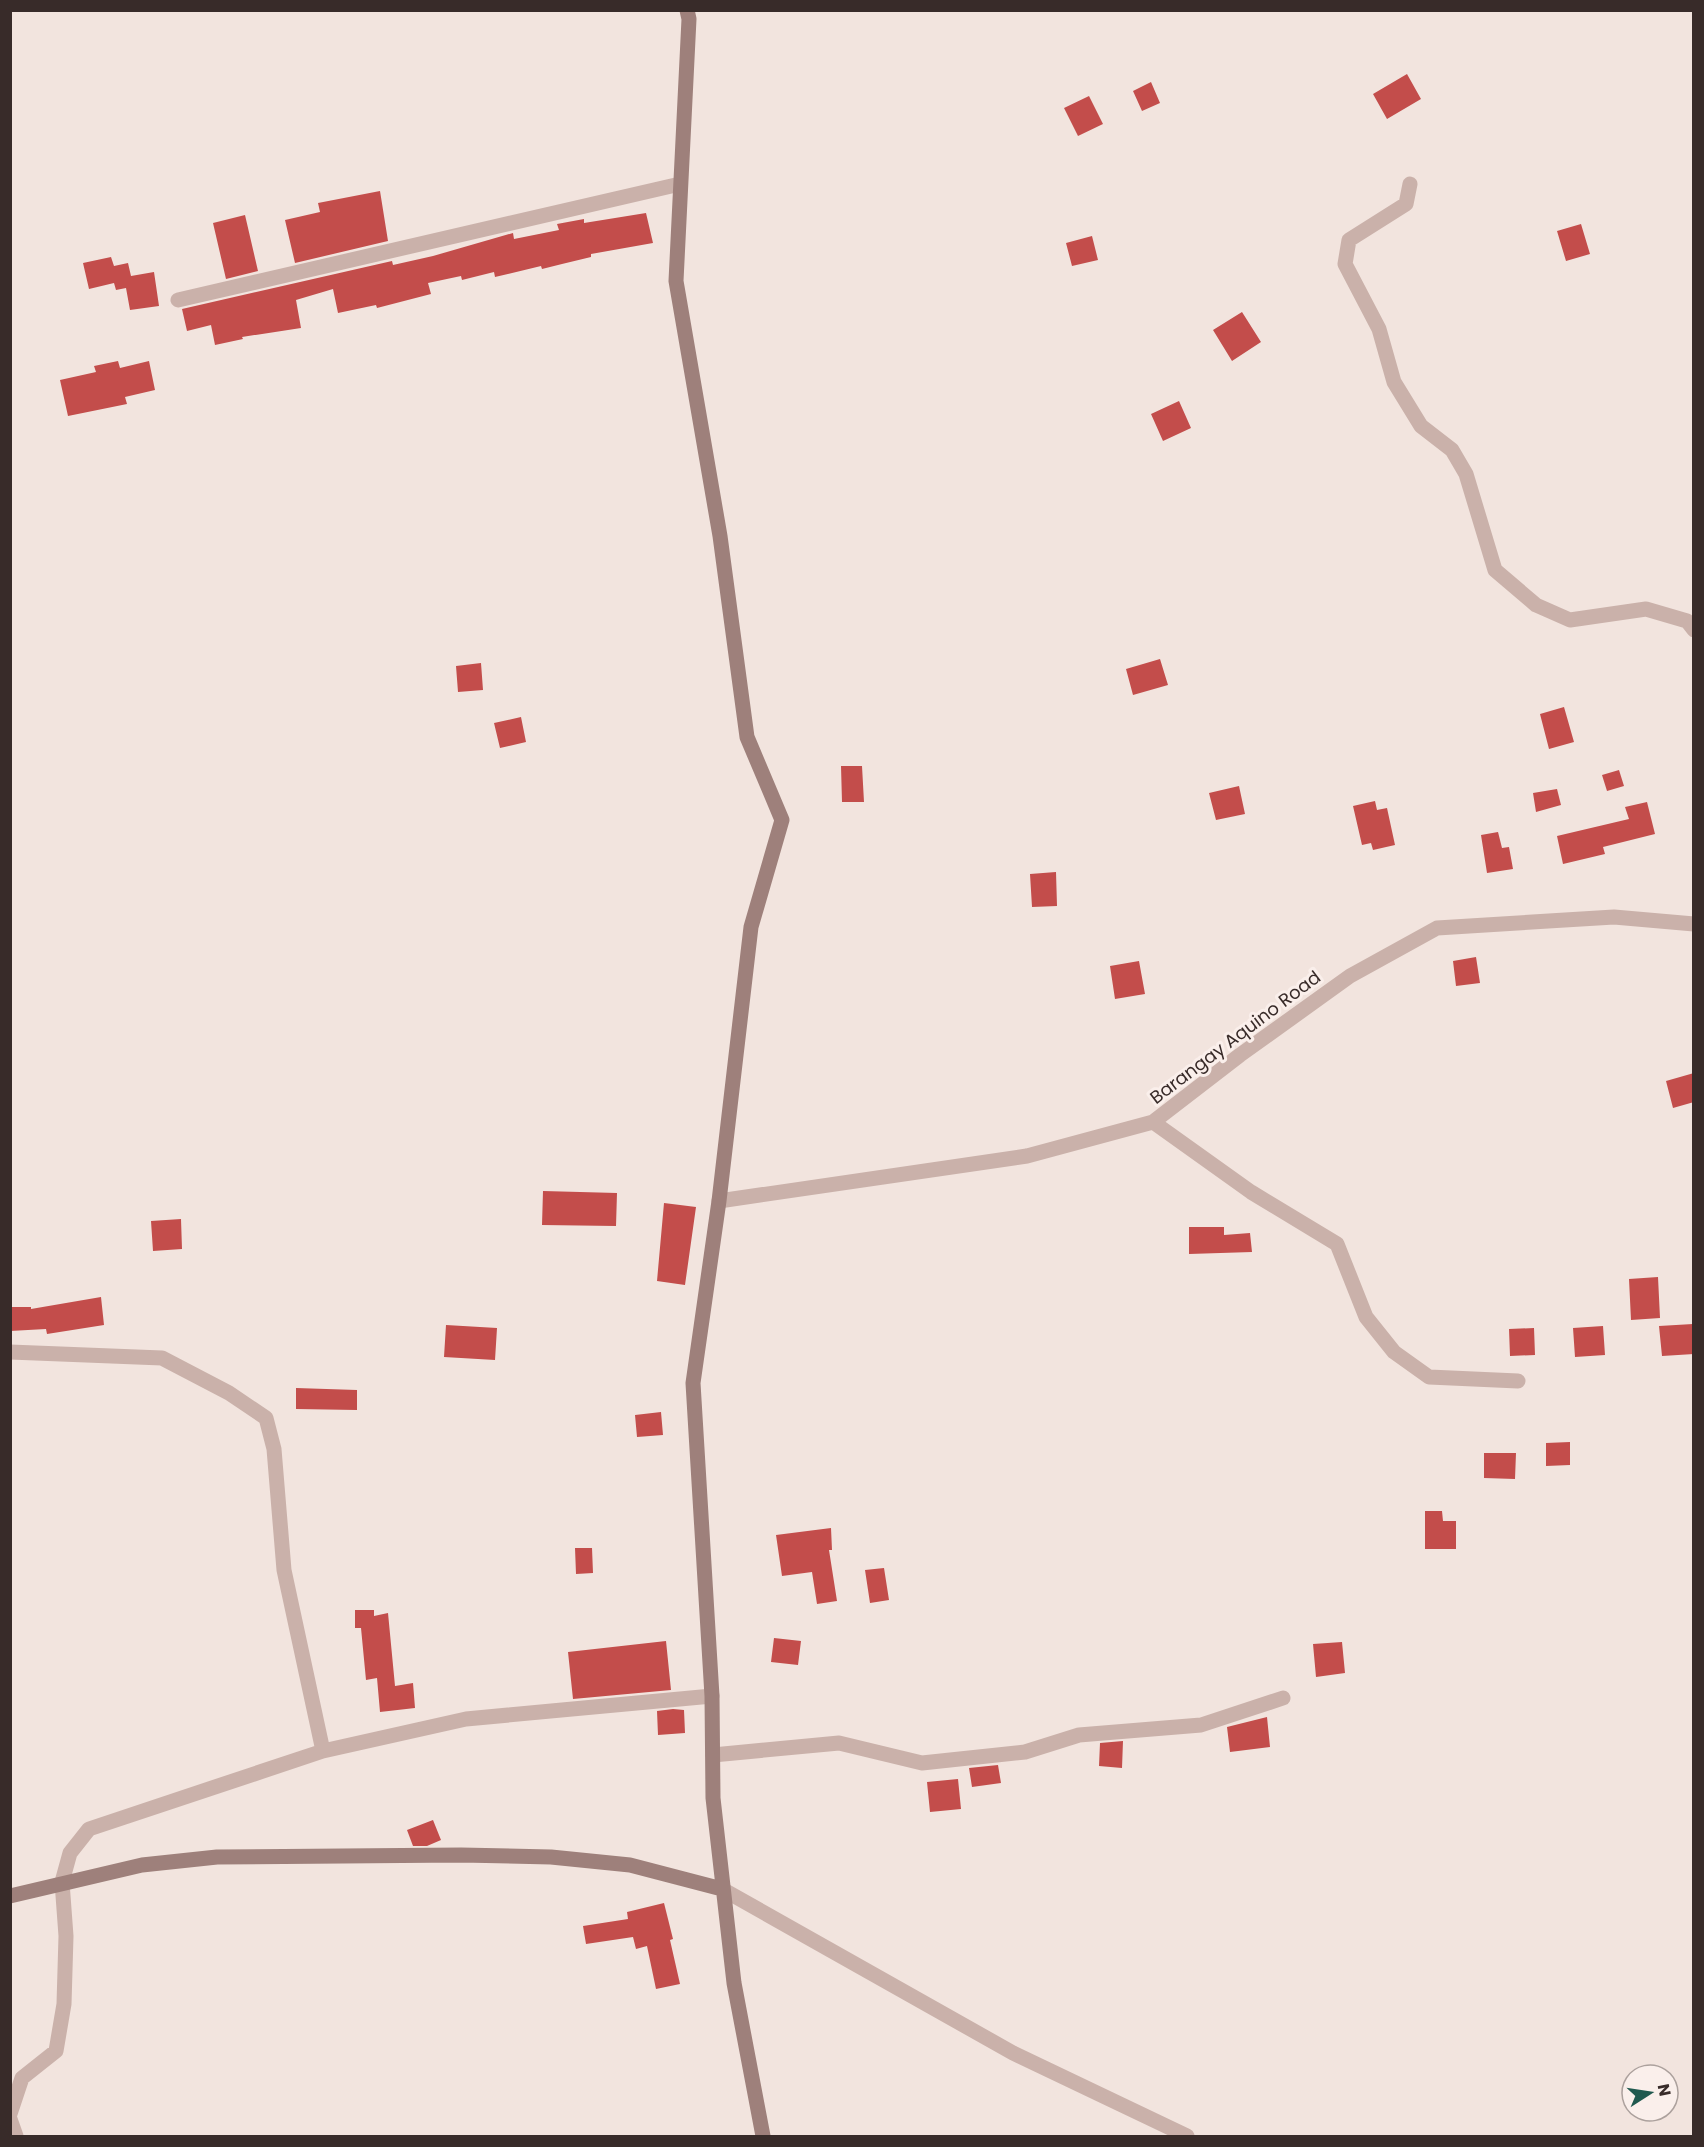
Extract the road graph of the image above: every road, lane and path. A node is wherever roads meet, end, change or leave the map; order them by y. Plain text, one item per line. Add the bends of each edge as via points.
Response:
1 (687, 10) edge
2 (1410, 183) dead end
3 (680, 184) junction
4 (178, 300) dead end
5 (1694, 630) edge
6 (1694, 924) edge
7 (1153, 1122) junction
8 (719, 1201) junction
9 (10, 1352) edge
10 (1518, 1381) dead end
11 (712, 1696) junction
12 (1283, 1698) dead end
13 (323, 1751) junction
14 (713, 1755) junction
15 (62, 1882) junction
16 (722, 1889) junction
17 (10, 1896) edge
18 (10, 2114) edge
19 (10, 2120) edge
20 (16, 2136) edge
21 (763, 2136) edge
22 (1186, 2136) edge

1 - 3 street
2 - 5 street via 1406,204 1350,240 1345,264 1379,329 1394,382 1421,426 1452,450 1466,474 1495,570 1536,605 1570,620 1646,609 1688,621
3 - 4 street
3 - 8 street via 676,281 720,536 747,737 783,820 751,927
6 - 7 street, Barangay Aquino Road via 1614,917 1437,928 1350,976
7 - 8 street, Barangay Aquino Road via 1027,1155
7 - 10 street via 1251,1192 1337,1244 1366,1317 1394,1352 1429,1377
8 - 11 street via 693,1383
9 - 13 street via 162,1358 230,1393 266,1418 274,1449 284,1570
11 - 13 street via 466,1719
11 - 14 street
12 - 14 street via 1201,1725 1078,1735 1025,1752 945,1760 922,1762 839,1743
13 - 15 street via 89,1829 70,1853
14 - 16 street
15 - 16 street via 142,1864 217,1857 461,1855 551,1857 630,1865
15 - 17 street
15 - 18 street via 66,1936 64,2004 56,2050 22,2078
16 - 21 street via 734,1983
16 - 22 street via 1013,2053
19 - 20 street

